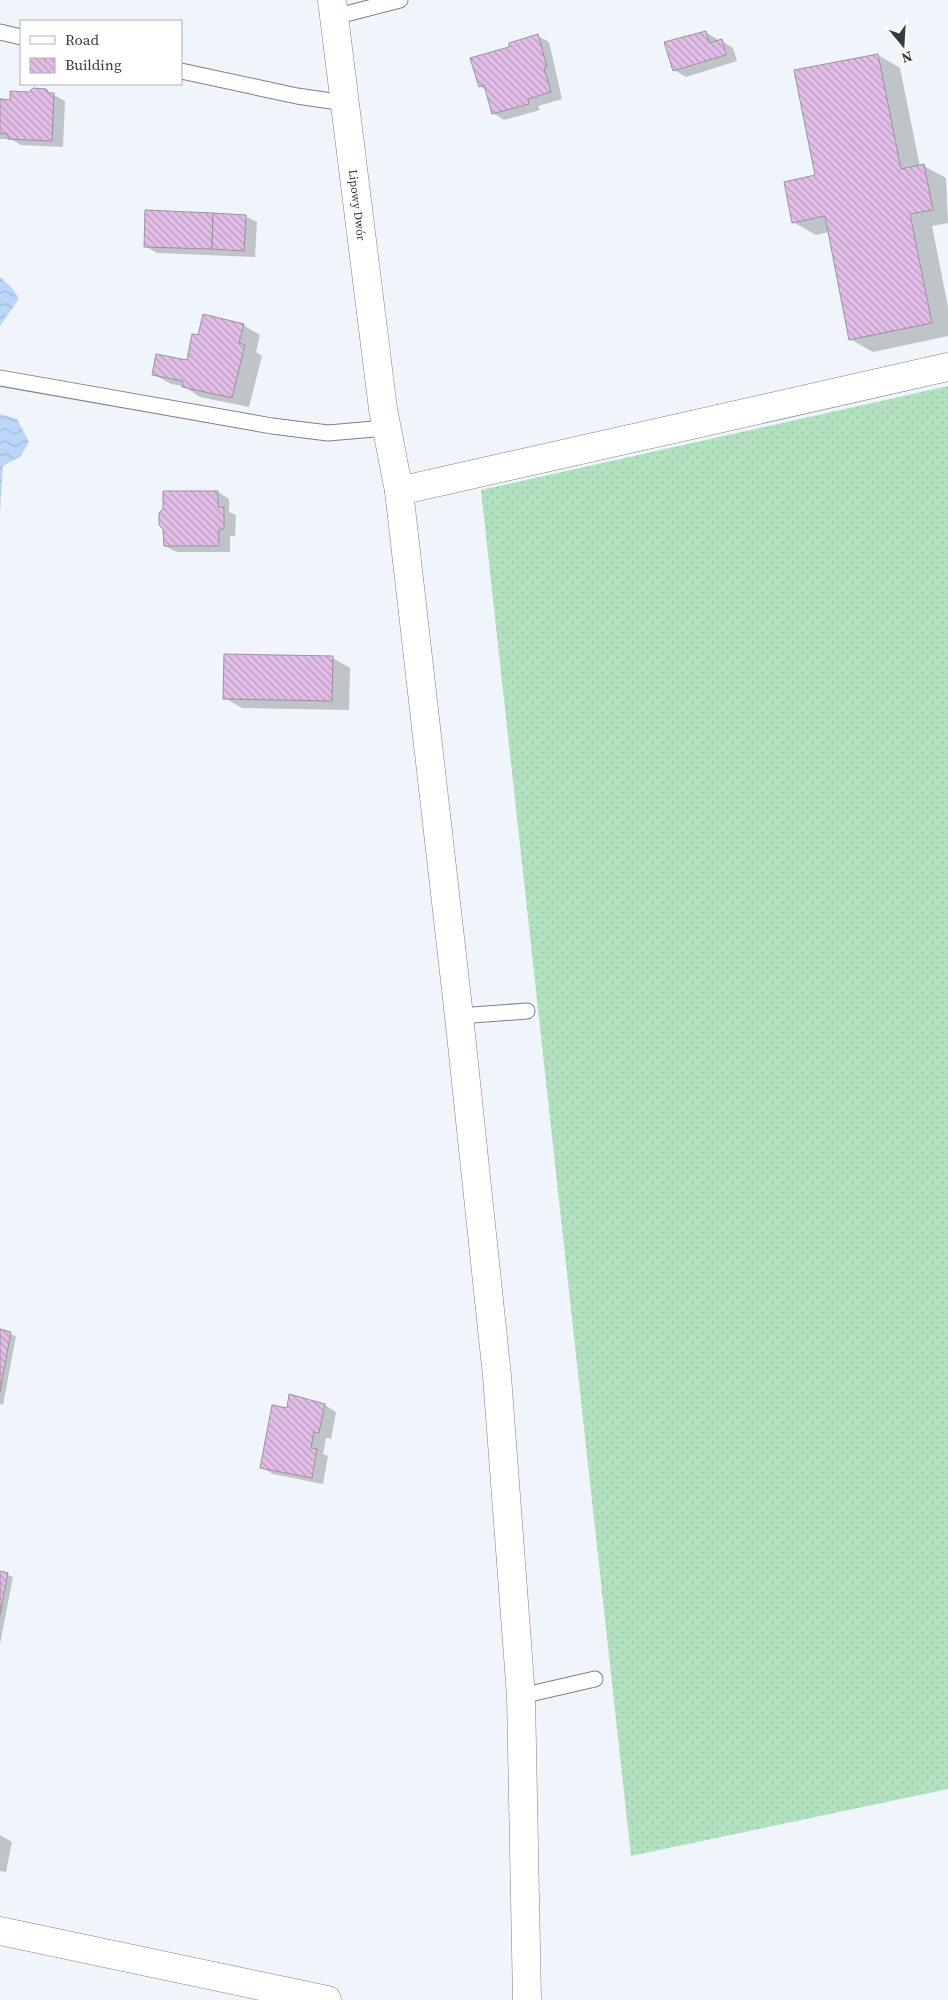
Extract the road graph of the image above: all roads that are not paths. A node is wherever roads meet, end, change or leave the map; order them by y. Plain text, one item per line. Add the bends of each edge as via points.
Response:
1 (400, 0) edge
2 (333, 8) edge
3 (0, 32) edge
4 (20, 37) edge
5 (182, 71) edge
6 (344, 103) junction
7 (948, 367) edge
8 (0, 378) edge
9 (384, 418) junction
10 (399, 492) junction
11 (527, 1011) dead end
12 (459, 1016) junction
13 (595, 1679) dead end
14 (521, 1696) junction
15 (0, 1931) edge
16 (327, 2000) edge
17 (527, 2000) edge

1 - 2 lane
2 - 6 street, Lipowy Dwór
3 - 4 lane
5 - 6 lane
6 - 9 street, Lipowy Dwór
7 - 10 street
8 - 9 lane via 328,433
9 - 10 street, Lipowy Dwór
10 - 12 street, Lipowy Dwór
11 - 12 lane
12 - 14 street, Lipowy Dwór via 497,1376
13 - 14 lane
14 - 17 street, Lipowy Dwór
15 - 16 street

